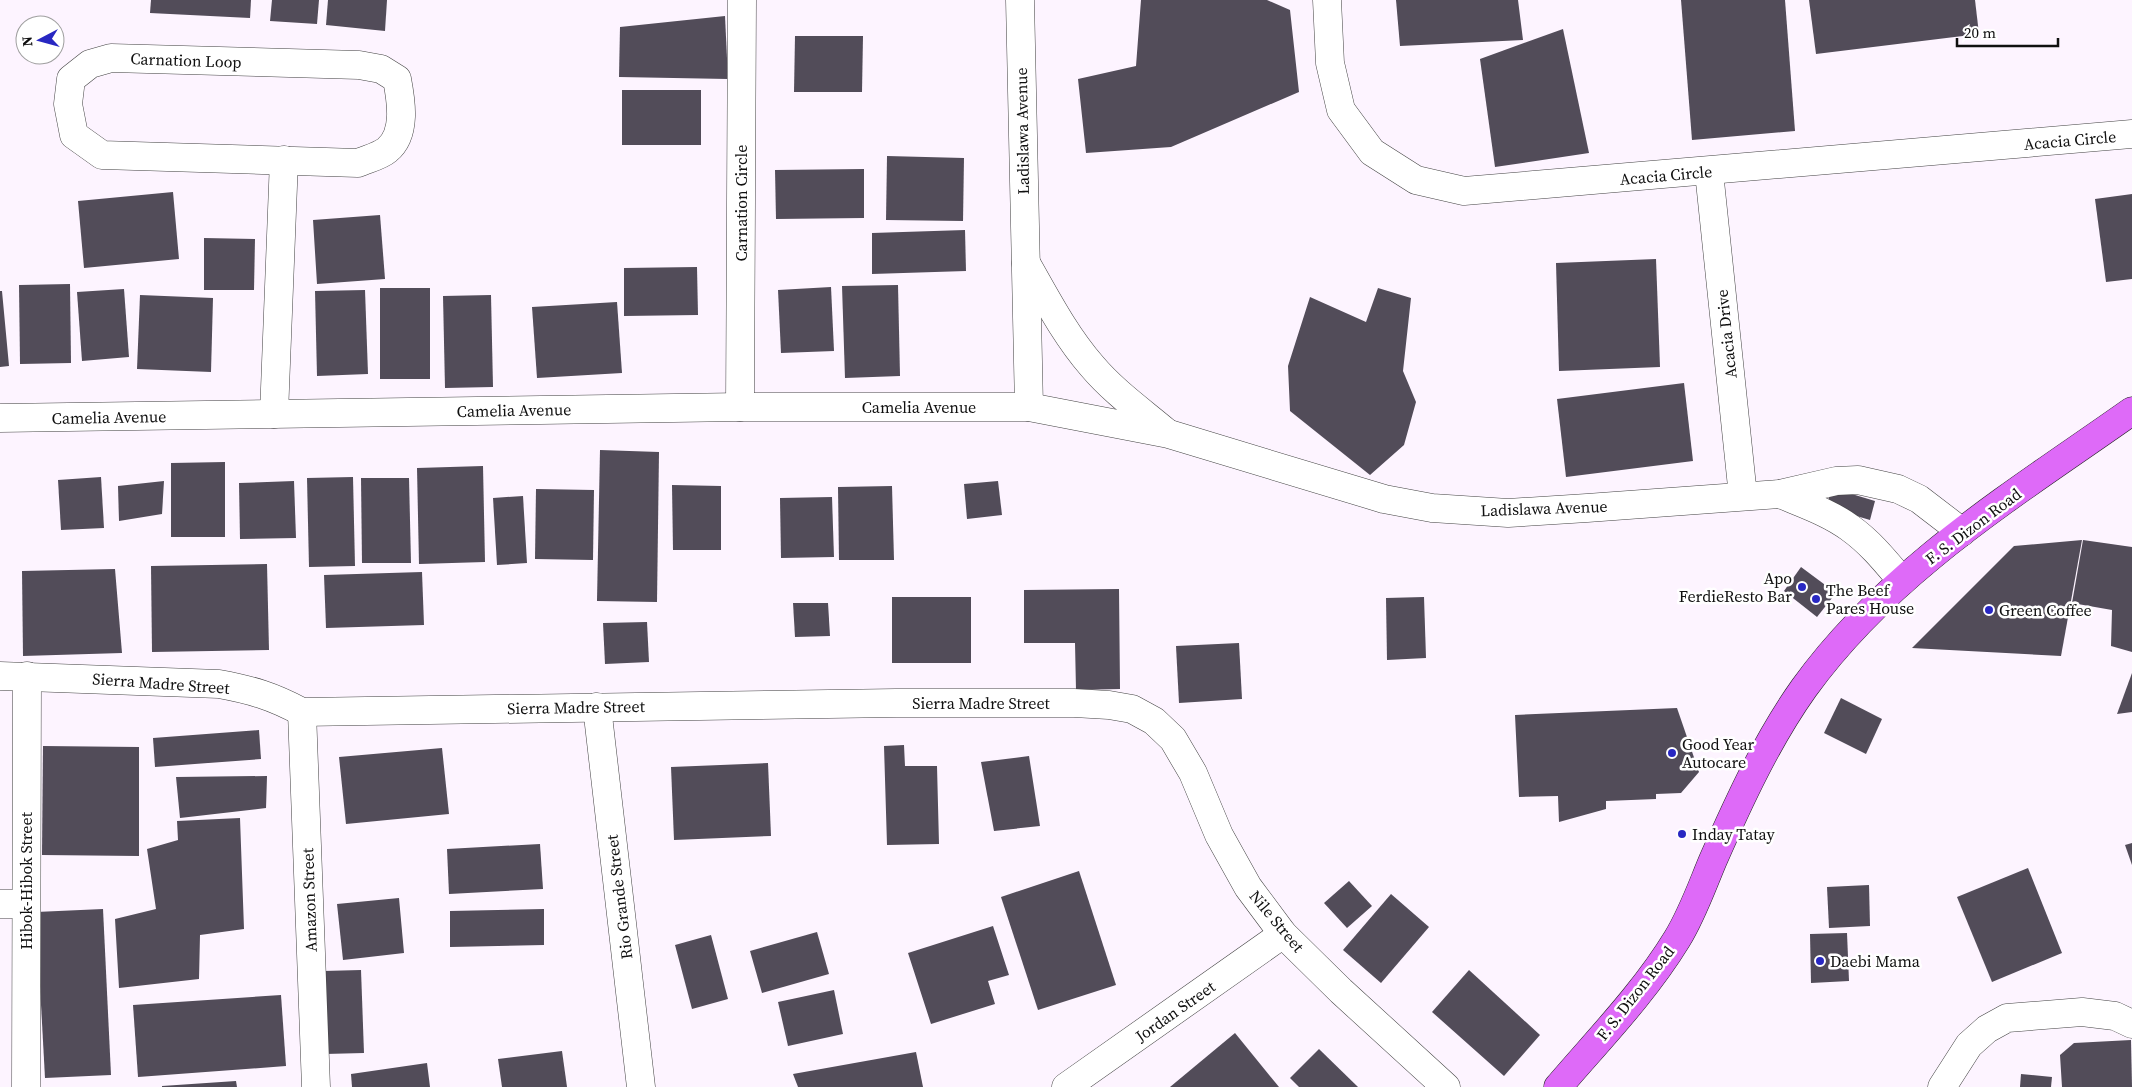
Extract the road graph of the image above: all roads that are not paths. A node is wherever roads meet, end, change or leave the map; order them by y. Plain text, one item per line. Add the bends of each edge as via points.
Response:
1 (742, 0) edge
2 (1020, 0) edge
3 (1327, 0) edge
4 (2132, 134) edge
5 (284, 160) junction
6 (1709, 172) junction
7 (1025, 262) junction
8 (740, 407) junction
9 (1029, 407) junction
10 (2132, 411) edge
11 (274, 414) junction
12 (0, 418) edge
13 (1169, 434) junction
14 (1780, 494) junction
15 (1743, 496) junction
16 (1962, 532) junction
17 (1902, 581) junction
18 (13, 676) edge
19 (597, 707) junction
20 (302, 712) junction
21 (1154, 720) joint
22 (13, 904) edge
23 (1283, 934) junction
24 (2132, 1024) edge
25 (26, 1087) edge
26 (316, 1087) edge
27 (641, 1087) edge
28 (1066, 1087) edge
29 (1446, 1087) edge
30 (1558, 1087) edge
31 (1942, 1087) edge

1 - 8 street, Carnation Circle
2 - 7 street, Ladislawa Avenue
3 - 6 street, Acacia Circle via 1330,63 1341,110 1372,152 1416,180 1464,191
4 - 6 street, Acacia Circle
5 - 5 street, Carnation Loop via 358,163 388,150 398,132 402,101 397,79 381,69 359,65 111,58 90,64 71,79 68,104 74,135 102,155
5 - 11 street
6 - 15 street, Acacia Drive
7 - 9 street, Ladislawa Avenue
7 - 13 street, Ladislawa Avenue via 1092,366 1121,395
8 - 9 street, Camelia Avenue
8 - 11 street, Camelia Avenue
9 - 13 street, Ladislawa Avenue
10 - 16 main road, F. S. Dizon Road
11 - 12 street, Camelia Avenue
13 - 15 street, Ladislawa Avenue via 1384,499 1432,508 1508,513
14 - 15 street, Ladislawa Avenue
14 - 16 street, Ladislawa Avenue via 1836,481 1875,482 1919,499
14 - 17 street, Ladislawa Avenue via 1849,527 1878,552
16 - 17 main road, F. S. Dizon Road
17 - 30 main road, F. S. Dizon Road via 1842,642 1804,688 1735,811 1678,938 1635,998
18 - 20 street, Sierra Madre Street via 219,684 254,690
18 - 22 street, Hibok-Hibok Street
19 - 20 street, Sierra Madre Street
19 - 21 street, Sierra Madre Street via 1074,703 1109,704 1132,709
19 - 27 street, Rio Grande Street
20 - 26 street, Amazon Street
21 - 23 street, Nile Street via 1173,739 1248,887
22 - 25 street, Hibok-Hibok Street
23 - 28 street, Jordan Street
23 - 29 street, Nile Street
24 - 31 street via 2115,1016 2082,1012 2007,1018 1987,1029 1969,1045

